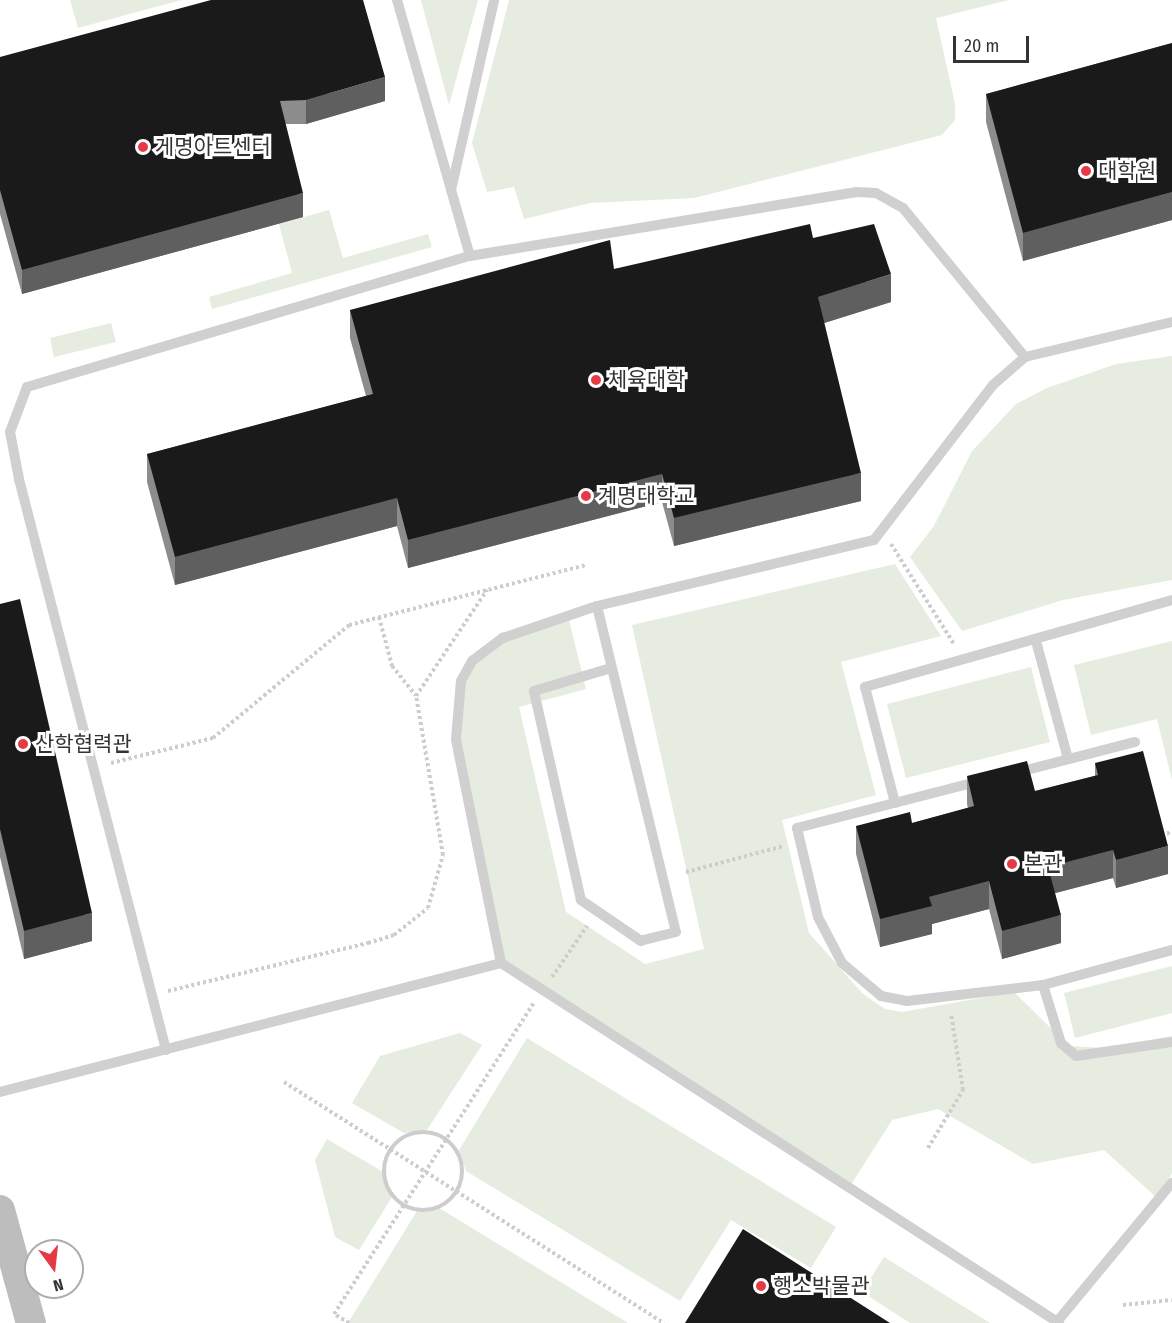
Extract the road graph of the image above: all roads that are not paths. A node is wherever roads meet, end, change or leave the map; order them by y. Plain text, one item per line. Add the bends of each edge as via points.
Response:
1 (397, 0) edge
2 (494, 0) edge
3 (450, 190) junction
4 (470, 256) junction
5 (1172, 322) edge
6 (1025, 357) junction
7 (1172, 600) edge
8 (597, 606) junction
9 (1036, 641) junction
10 (612, 668) junction
11 (1135, 742) dead end
12 (1068, 759) junction
13 (895, 803) junction
14 (1172, 950) edge
15 (501, 963) junction
16 (1043, 985) junction
17 (1172, 1042) edge
18 (166, 1050) junction
19 (0, 1092) edge
20 (1172, 1183) edge
21 (0, 1210) edge
22 (31, 1323) edge
23 (1057, 1323) edge

1 - 3 lane
2 - 3 lane
3 - 4 lane
4 - 6 lane via 681,218 876,193 903,208
4 - 18 lane via 27,387 10,432
5 - 6 lane
6 - 8 lane via 993,386 874,540
7 - 9 lane
8 - 10 lane
8 - 15 lane via 503,638 472,661 462,681 456,740
9 - 12 lane
9 - 13 lane via 865,687
10 - 10 lane via 676,932 641,941 581,900 534,691
11 - 12 lane
12 - 13 lane
13 - 16 lane via 797,828 818,917 842,963 861,984 881,996 907,1001
14 - 16 lane
15 - 18 lane
15 - 23 lane
16 - 17 lane via 1065,1051 1088,1056
18 - 19 lane
20 - 23 lane
21 - 22 main road

